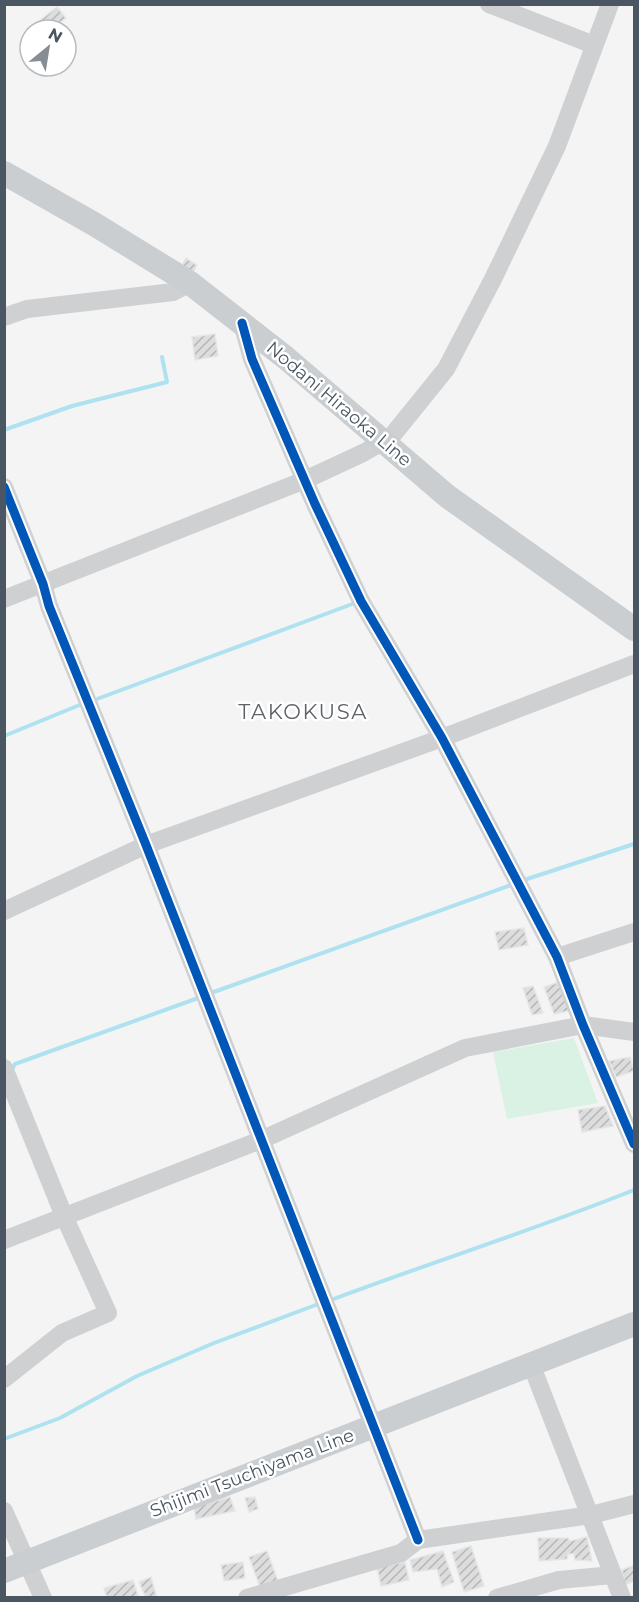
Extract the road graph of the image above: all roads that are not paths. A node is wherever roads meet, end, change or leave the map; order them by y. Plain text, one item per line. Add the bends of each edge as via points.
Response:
1 (489, 4) edge
2 (610, 4) edge
3 (594, 45) junction
4 (4, 174) edge
5 (190, 283) junction
6 (4, 317) edge
7 (242, 323) junction
8 (382, 441) junction
9 (305, 480) junction
10 (4, 487) edge
11 (43, 584) junction
12 (4, 599) edge
13 (634, 629) edge
14 (634, 664) edge
15 (442, 738) junction
16 (146, 845) junction
17 (4, 911) edge
18 (634, 932) edge
19 (557, 957) junction
20 (583, 1025) junction
21 (634, 1032) edge
22 (4, 1068) edge
23 (629, 1117) edge
24 (261, 1140) junction
25 (634, 1144) edge
26 (64, 1216) junction
27 (4, 1240) edge
28 (634, 1324) edge
29 (531, 1364) junction
30 (4, 1379) edge
31 (375, 1425) junction
32 (634, 1504) edge
33 (4, 1511) edge
34 (591, 1515) junction
35 (418, 1540) junction
36 (15, 1567) edge
37 (613, 1575) junction
38 (44, 1598) edge
39 (247, 1598) edge
40 (497, 1598) edge
41 (622, 1598) edge

1 - 3 street
2 - 3 street
3 - 8 street via 557,146 446,369 391,437
4 - 5 main road, Nodani Hiraoka Line
5 - 6 street via 173,292 27,309
5 - 7 main road, Nodani Hiraoka Line
7 - 8 main road, Nodani Hiraoka Line
7 - 9 street via 252,359
8 - 9 street
8 - 13 main road, Nodani Hiraoka Line via 447,496
9 - 11 street
9 - 15 street via 361,601
10 - 11 street
11 - 12 street
11 - 16 street
14 - 15 street
15 - 16 street
15 - 19 street
16 - 17 street
16 - 24 street
18 - 19 street
19 - 20 street
20 - 21 street
20 - 23 street
20 - 24 street via 465,1048
22 - 26 street
23 - 25 street
24 - 26 street
24 - 31 street
26 - 27 street
26 - 30 street via 108,1313 62,1333
28 - 29 main road, Shijimi Tsuchiyama Line
29 - 31 main road, Shijimi Tsuchiyama Line
29 - 34 street
31 - 35 street
31 - 36 main road, Shijimi Tsuchiyama Line
32 - 34 street
33 - 36 street
34 - 35 street
34 - 37 street
35 - 39 street via 401,1553
36 - 38 street
37 - 40 street via 559,1580
37 - 41 street

